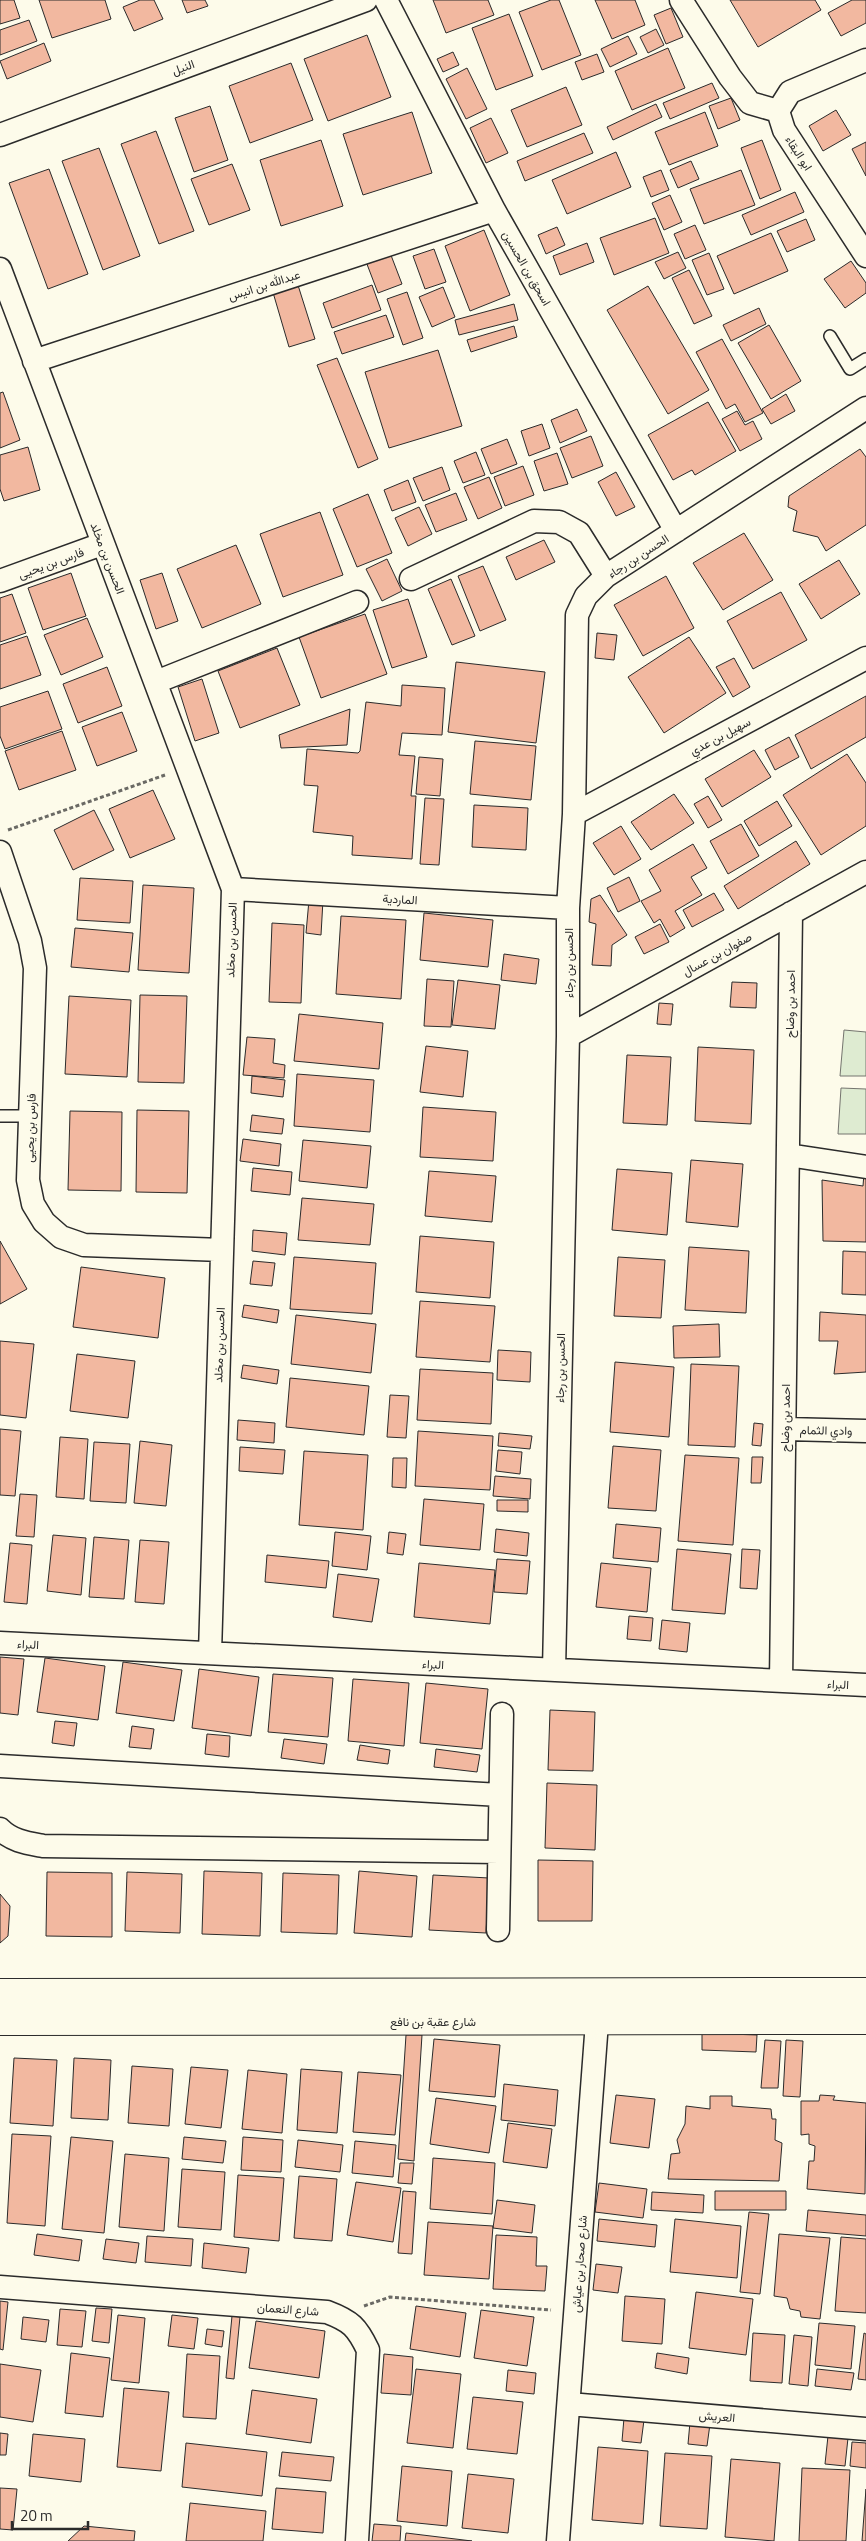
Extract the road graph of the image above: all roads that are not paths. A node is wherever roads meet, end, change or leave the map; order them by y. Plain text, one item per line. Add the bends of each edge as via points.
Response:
1 (366, 0) edge
2 (386, 0) edge
3 (681, 0) edge
4 (866, 60) edge
5 (778, 111) junction
6 (0, 135) edge
7 (494, 210) junction
8 (866, 256) edge
9 (0, 269) edge
10 (830, 336) dead end
11 (866, 359) edge
12 (34, 361) junction
13 (866, 408) edge
14 (676, 531) junction
15 (102, 544) junction
16 (606, 576) junction
17 (411, 579) dead end
18 (0, 581) edge
19 (357, 602) dead end
20 (866, 658) edge
21 (156, 682) junction
22 (574, 814) junction
23 (0, 852) edge
24 (866, 872) edge
25 (233, 889) junction
26 (568, 908) junction
27 (791, 912) junction
28 (568, 1036) junction
29 (0, 1116) edge
30 (30, 1116) junction
31 (788, 1155) junction
32 (866, 1167) edge
33 (222, 1250) junction
34 (786, 1429) junction
35 (866, 1431) edge
36 (0, 1642) edge
37 (210, 1653) junction
38 (554, 1670) junction
39 (782, 1681) junction
40 (866, 1685) edge
41 (502, 1714) dead end
42 (0, 1766) edge
43 (500, 1795) junction
44 (0, 1829) edge
45 (500, 1852) junction
46 (498, 1930) dead end
47 (611, 1990) junction
48 (0, 1992) edge
49 (866, 1992) edge
50 (866, 2020) edge
51 (0, 2021) edge
52 (597, 2022) junction
53 (0, 2287) edge
54 (569, 2404) junction
55 (866, 2429) edge
56 (357, 2541) edge
57 (558, 2541) edge

1 - 6 street, النيل
2 - 7 street, اسحق بن الحسين
3 - 5 street via 730,78 750,103
4 - 5 street via 790,92
5 - 8 street, ابو البقاء via 784,130
7 - 12 street, عبدالله بن انيس
7 - 14 street, اسحق بن الحسين
9 - 12 street, الحسن بن مخلد
10 - 11 lane via 850,369
12 - 15 street, الحسن بن مخلد
13 - 14 street, الحسن بن رجاء
14 - 16 street, الحسن بن رجاء
15 - 18 street, فارس بن يحيى
15 - 21 street, الحسن بن مخلد
16 - 17 street via 578,533 559,522 534,521
16 - 22 street, الحسن بن رجاء via 586,596 577,615
19 - 21 street
20 - 22 street, سهيل بن عدي
21 - 25 street, الحسن بن مخلد
22 - 26 street, الحسن بن رجاء
23 - 30 street, فارس بن يحيى via 30,941 35,968
24 - 27 street, صفوان بن عسال
25 - 26 street, الماردية
25 - 33 street, الحسن بن مخلد
26 - 28 street, الحسن بن رجاء
27 - 28 street, صفوان بن عسال
27 - 31 street, احمد بن وضاح
28 - 38 street, الحسن بن رجاء
29 - 30 lane
30 - 33 street, فارس بن يحيى via 28,1180 33,1204 44,1222 61,1237 84,1245
31 - 32 street
31 - 34 street, احمد بن وضاح
33 - 37 street, الحسن بن مخلد
34 - 35 street, وادي الثمام
34 - 39 street, احمد بن وضاح
36 - 37 street, البراء
37 - 38 street, البراء
38 - 39 street, البراء
39 - 40 street, البراء
41 - 43 street
42 - 43 street
43 - 45 street
44 - 45 street via 23,1843 43,1846
45 - 46 street
47 - 48 street
47 - 49 street
47 - 52 street, شارع صحار بن عياش via 601,2005
50 - 52 street, شارع عقبة بن نافع
51 - 52 street, شارع عقبة بن نافع
52 - 54 street, شارع صحار بن عياش
53 - 56 street, شارع النعمان via 327,2312 345,2319 359,2331 368,2350
54 - 55 street, العريش
54 - 57 street, شارع صحار بن عياش

